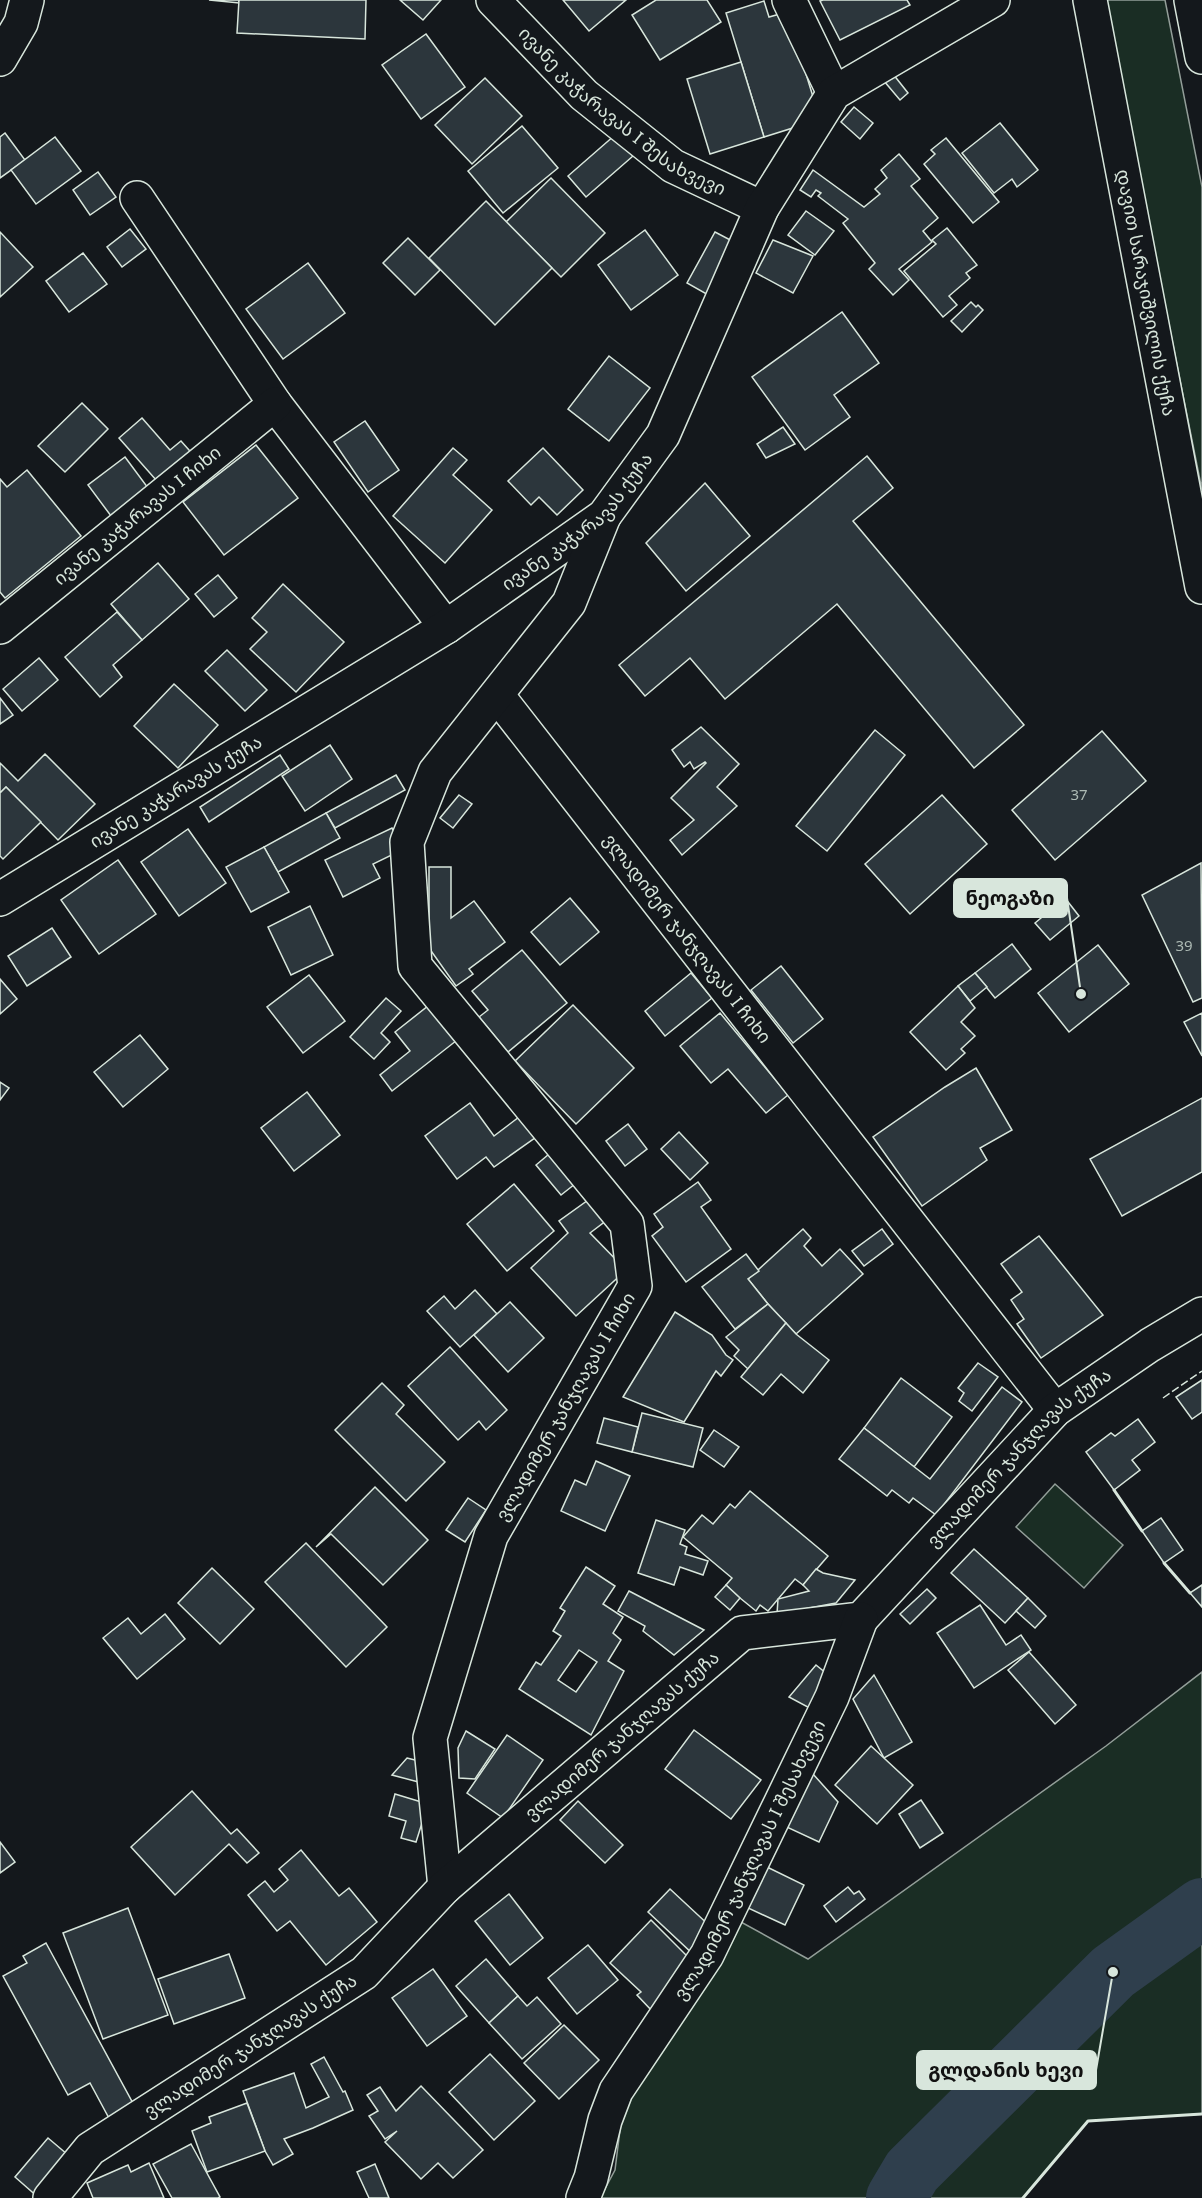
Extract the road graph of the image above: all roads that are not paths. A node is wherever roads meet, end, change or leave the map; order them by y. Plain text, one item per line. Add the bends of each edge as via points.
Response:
1 (27, 0) edge
2 (494, 0) edge
3 (789, 0) edge
4 (993, 0) edge
5 (1090, 0) edge
6 (1191, 0) edge
7 (1202, 57) edge
8 (0, 59) edge
9 (834, 93) junction
10 (137, 198) dead end
11 (762, 208) junction
12 (275, 404) junction
13 (604, 516) junction
14 (1202, 587) edge
15 (0, 627) edge
16 (446, 627) junction
17 (497, 695) junction
18 (0, 899) edge
19 (1202, 1314) edge
20 (1054, 1410) junction
21 (861, 1618) junction
22 (445, 1887) junction
23 (50, 2198) edge
24 (583, 2198) edge

1 - 8 street via 21,23
2 - 11 street, ივანე კაჭარავას I შესახვევი via 584,95 673,166
3 - 9 street
4 - 9 street, ივანე კაჭარავას ქუჩა
5 - 14 street, დავით სარაჯიშვილის ქუჩა
6 - 7 street
9 - 11 street, ივანე კაჭარავას ქუჩა
10 - 12 street
11 - 13 street, ივანე კაჭარავას ქუჩა via 663,435
12 - 15 street, ივანე კაჭარავას I ჩიხი
12 - 16 street
13 - 16 street, ივანე კაჭარავას ქუჩა
13 - 17 street, ვლადიმერ ჯანჯღავას I ჩიხი via 569,603
16 - 18 street, ივანე კაჭარავას ქუჩა
17 - 20 street, ვლადიმერ ჯანჯღავას I ჩიხი
17 - 22 street, ვლადიმერ ჯანჯღავას I ჩიხი via 435,772 406,842 415,966 627,1224 635,1286 491,1536 430,1738
19 - 20 street, ვლადიმერ ჯანჯღავას ქუჩა
20 - 21 street, ვლადიმერ ჯანჯღავას ქუჩა
21 - 22 street, ვლადიმერ ჯანჯღავას ქუჩა via 742,1633
21 - 24 street, ვლადიმერ ჯანჯღავას I შესახვევი via 832,1697 707,1955 616,2091
22 - 23 street, ვლადიმერ ჯანჯღავას ქუჩა via 364,1973 90,2149

